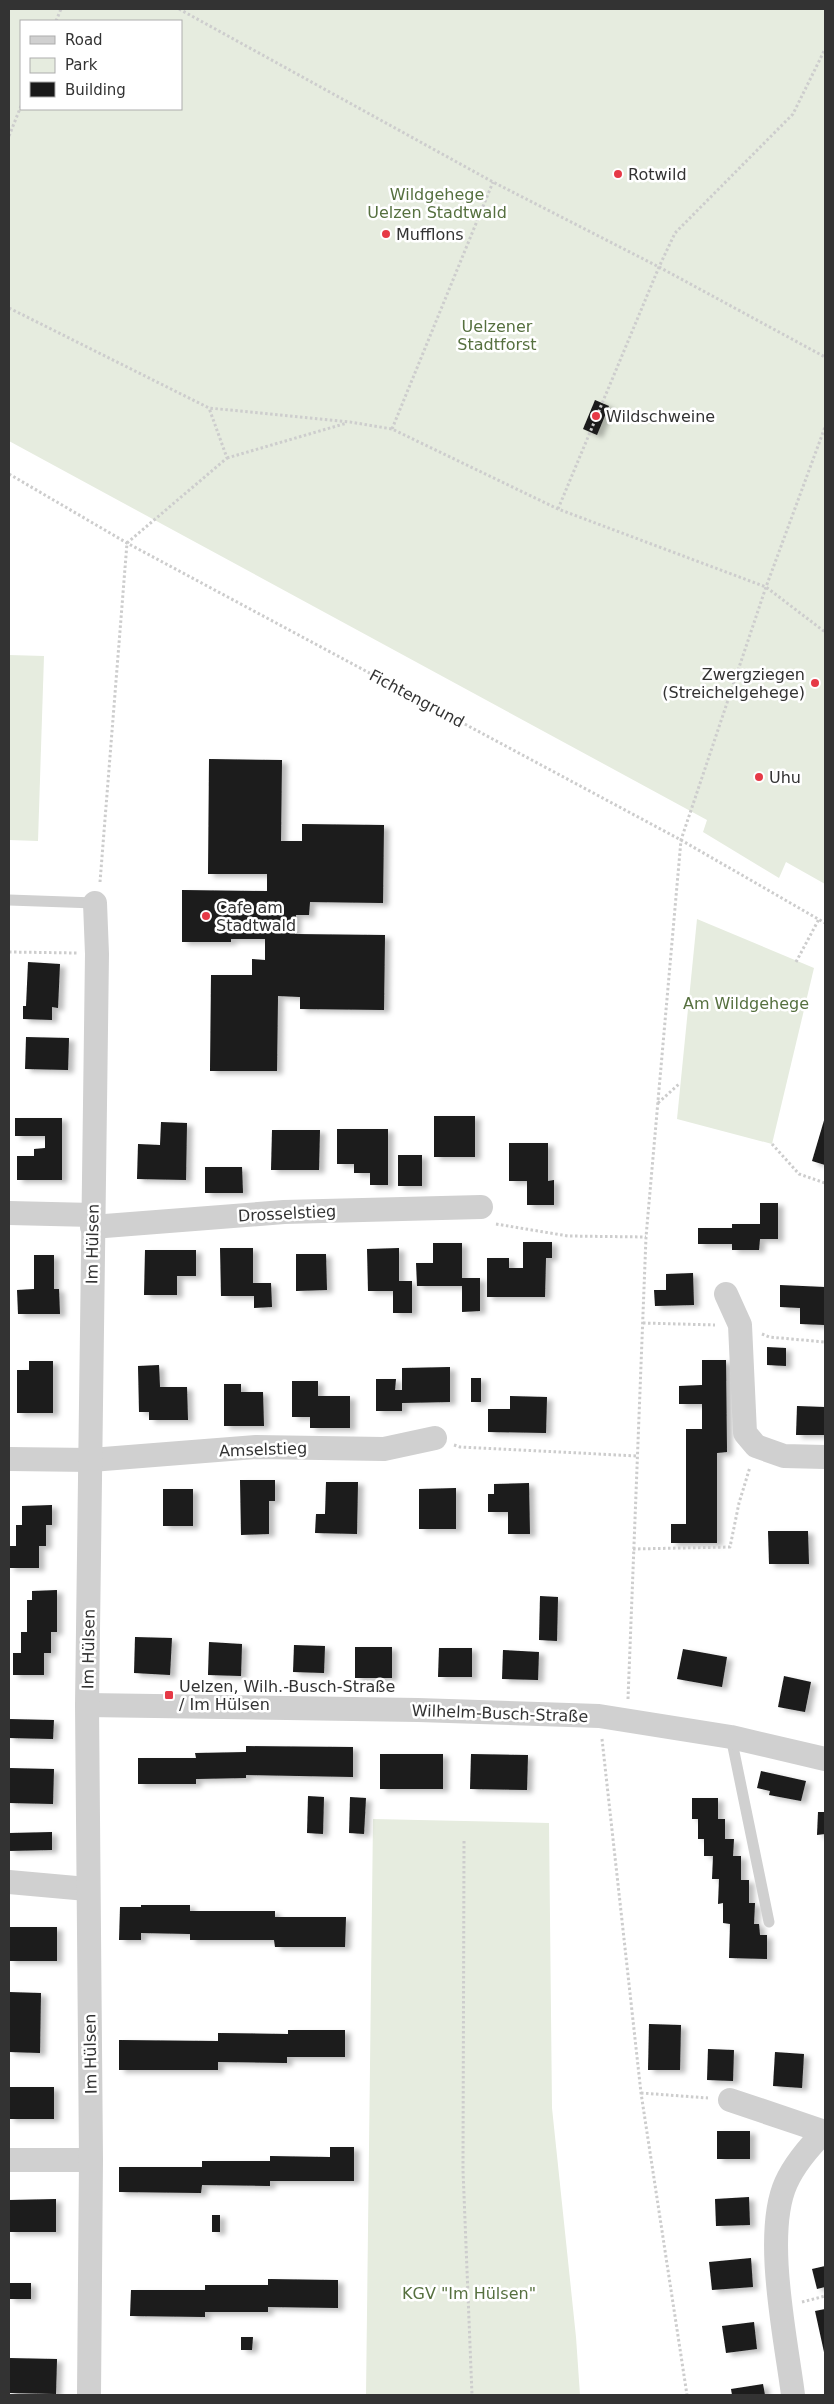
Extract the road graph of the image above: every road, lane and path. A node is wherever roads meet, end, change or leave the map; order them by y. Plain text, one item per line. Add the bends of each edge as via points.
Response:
1 (179, 9) edge
2 (825, 49) edge
3 (20, 108) edge
4 (9, 136) edge
5 (493, 182) junction
6 (659, 267) junction
7 (9, 308) edge
8 (825, 357) edge
9 (209, 408) junction
10 (350, 422) junction
11 (825, 427) edge
12 (392, 429) junction
13 (227, 458) junction
14 (9, 474) edge
15 (558, 509) junction
16 (127, 543) junction
17 (766, 587) junction
18 (825, 632) edge
19 (681, 840) junction
20 (9, 900) edge
21 (95, 902) junction
22 (819, 920) junction
23 (825, 923) edge
24 (9, 952) edge
25 (97, 954) junction
26 (796, 962) dead end
27 (680, 1084) dead end
28 (657, 1104) junction
29 (772, 1144) dead end
30 (825, 1183) edge
31 (481, 1207) joint
32 (9, 1213) edge
33 (92, 1221) junction
34 (646, 1237) junction
35 (726, 1294) dead end
36 (643, 1324) junction
37 (740, 1325) junction
38 (825, 1342) edge
39 (435, 1438) joint
40 (756, 1446) junction
41 (638, 1456) junction
42 (825, 1457) edge
43 (9, 1459) edge
44 (91, 1460) junction
45 (634, 1549) junction
46 (87, 1705) junction
47 (599, 1716) junction
48 (628, 1720) junction
49 (731, 1737) junction
50 (825, 1759) edge
51 (464, 1841) dead end
52 (9, 1882) edge
53 (87, 1889) junction
54 (769, 1922) dead end
55 (641, 2093) junction
56 (730, 2100) joint
57 (825, 2132) edge
58 (9, 2160) edge
59 (91, 2160) junction
60 (89, 2395) edge
61 (472, 2395) edge
62 (687, 2395) edge
63 (793, 2395) edge

1 - 5 path
2 - 6 path via 793,114 675,233
3 - 4 path
5 - 6 path
5 - 12 path
6 - 8 path
6 - 15 path
7 - 9 path
9 - 10 path
9 - 13 path
10 - 12 path
10 - 13 path
11 - 17 path
12 - 15 path
13 - 16 path
14 - 16 path, Fichtengrund
15 - 17 path
16 - 19 path, Fichtengrund
16 - 21 path
17 - 18 path
17 - 19 path
19 - 22 path, Fichtengrund
19 - 28 path
20 - 21 lane
21 - 25 street, Im Hülsen
22 - 23 path, Fichtengrund
22 - 26 path
24 - 25 path
25 - 33 street, Im Hülsen
27 - 28 path
28 - 34 path
29 - 30 path via 799,1174
31 - 33 street, Drosselstieg
31 - 34 path via 492,1223 568,1236
32 - 33 street, Drosselstieg
33 - 44 street, Im Hülsen
34 - 36 path
35 - 37 street
36 - 37 path
36 - 41 path
37 - 38 path via 769,1337
37 - 40 street via 745,1433
39 - 41 path via 460,1447
39 - 44 street, Amselstieg via 384,1448 256,1447
40 - 42 street via 784,1456
40 - 45 path via 730,1547
41 - 45 path
43 - 44 street, Amselstieg
44 - 46 street, Im Hülsen
45 - 48 path
46 - 47 street, Wilhelm-Busch-Straße
46 - 53 street, Im Hülsen
47 - 48 street, Wilhelm-Busch-Straße
47 - 55 path
48 - 49 street, Wilhelm-Busch-Straße
49 - 50 street, Wilhelm-Busch-Straße
49 - 54 lane
51 - 61 path via 463,2170
52 - 53 street
53 - 59 street, Im Hülsen
55 - 56 path
55 - 62 path
56 - 57 street
57 - 63 street via 802,2154 786,2182 779,2204 776,2262
58 - 59 street
59 - 60 street, Im Hülsen

